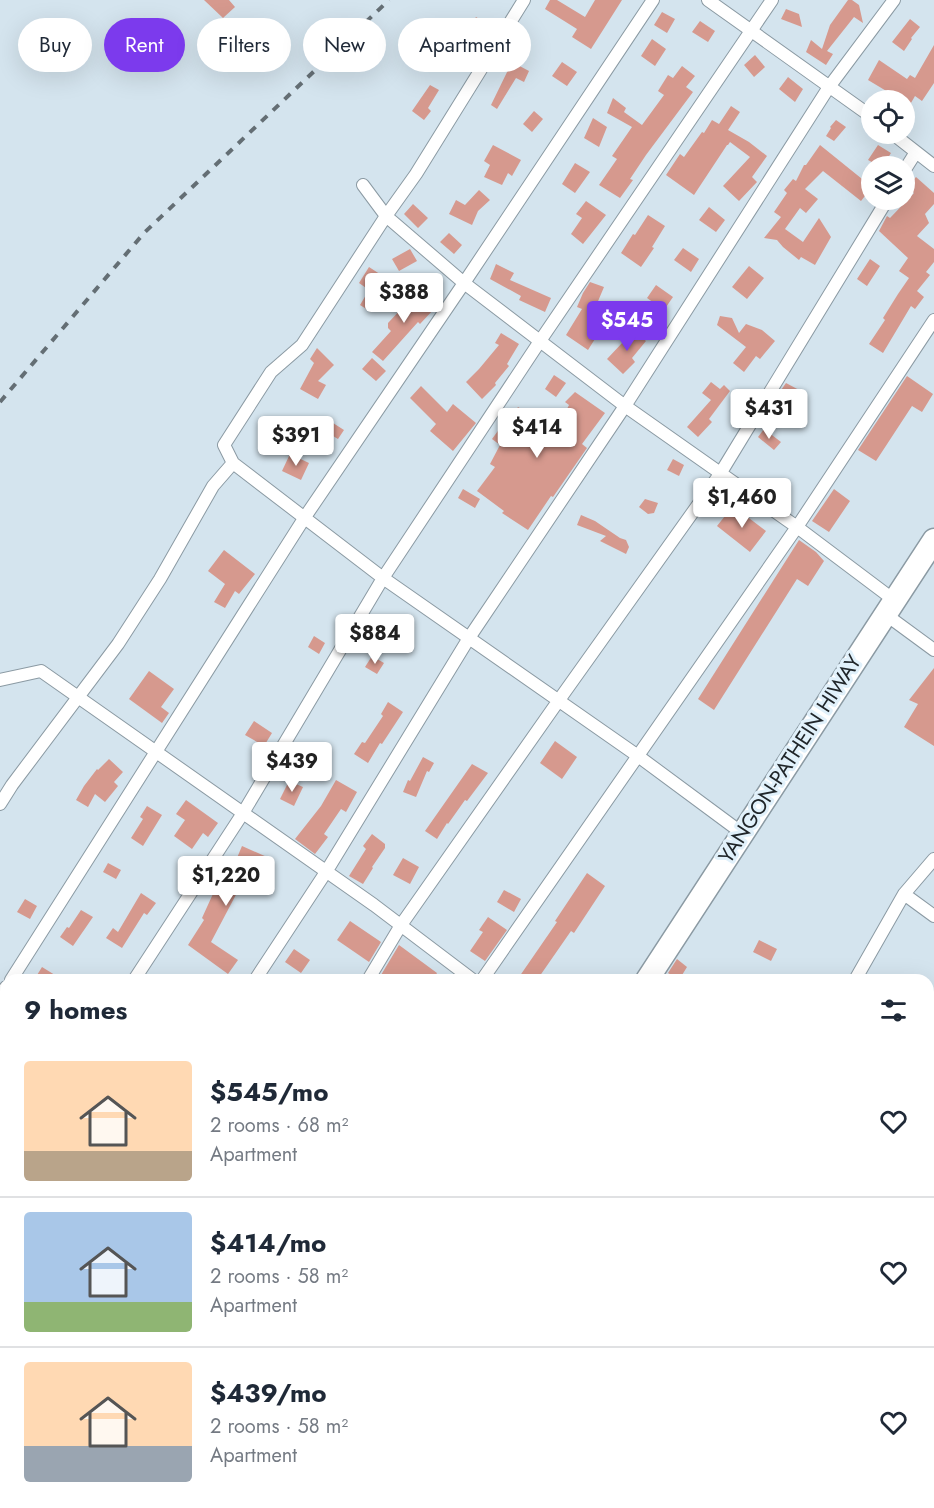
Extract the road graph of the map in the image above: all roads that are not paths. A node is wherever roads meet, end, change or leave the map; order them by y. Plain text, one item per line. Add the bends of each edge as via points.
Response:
1 (524, 0) edge
2 (653, 0) edge
3 (708, 0) edge
4 (772, 0) edge
5 (894, 0) edge
6 (751, 31) junction
7 (829, 87) junction
8 (861, 109) edge
9 (906, 144) edge
10 (916, 152) junction
11 (913, 156) edge
12 (934, 166) edge
13 (363, 185) dead end
14 (881, 210) edge
15 (387, 216) junction
16 (464, 283) junction
17 (934, 320) edge
18 (540, 341) junction
19 (625, 406) junction
20 (233, 463) junction
21 (720, 474) junction
22 (305, 517) junction
23 (797, 526) junction
24 (934, 540) edge
25 (383, 578) junction
26 (890, 607) junction
27 (469, 638) junction
28 (934, 650) edge
29 (0, 680) edge
30 (77, 697) junction
31 (559, 700) junction
32 (156, 752) junction
33 (638, 756) junction
34 (0, 804) edge
35 (243, 813) junction
36 (742, 833) junction
37 (934, 859) edge
38 (326, 872) junction
39 (904, 894) junction
40 (934, 916) edge
41 (401, 925) junction
42 (15, 974) edge
43 (138, 974) edge
44 (259, 974) edge
45 (372, 974) edge
46 (465, 974) edge
47 (486, 974) edge
48 (651, 974) edge
49 (858, 974) edge

1 - 15 street
2 - 16 street
3 - 6 street
4 - 6 street
5 - 7 street
6 - 7 street
6 - 18 street
7 - 8 street
7 - 19 street
9 - 10 street
10 - 11 street
10 - 12 street
13 - 15 street
14 - 21 street
15 - 16 street
15 - 20 street via 302,345 271,372 224,445
16 - 18 street
16 - 22 street
17 - 23 street
18 - 19 street
18 - 25 street
19 - 21 street
19 - 27 street
20 - 22 street
20 - 30 street via 213,486 124,634
21 - 23 street
21 - 31 street
22 - 25 street
22 - 32 street
23 - 26 street
23 - 33 street
24 - 26 highway, YANGON-PATHEIN HIWAY
25 - 27 street
25 - 35 street
26 - 28 street
26 - 36 highway, YANGON-PATHEIN HIWAY
27 - 31 street
27 - 38 street
29 - 30 street via 41,671
30 - 32 street
30 - 34 street
31 - 33 street
31 - 41 street
32 - 35 street
32 - 42 street
33 - 36 street
33 - 47 street
35 - 38 street
35 - 43 street
36 - 48 highway, YANGON-PATHEIN HIWAY
37 - 39 street
38 - 41 street
38 - 44 street
39 - 40 street
39 - 49 street
41 - 45 street
41 - 46 street

